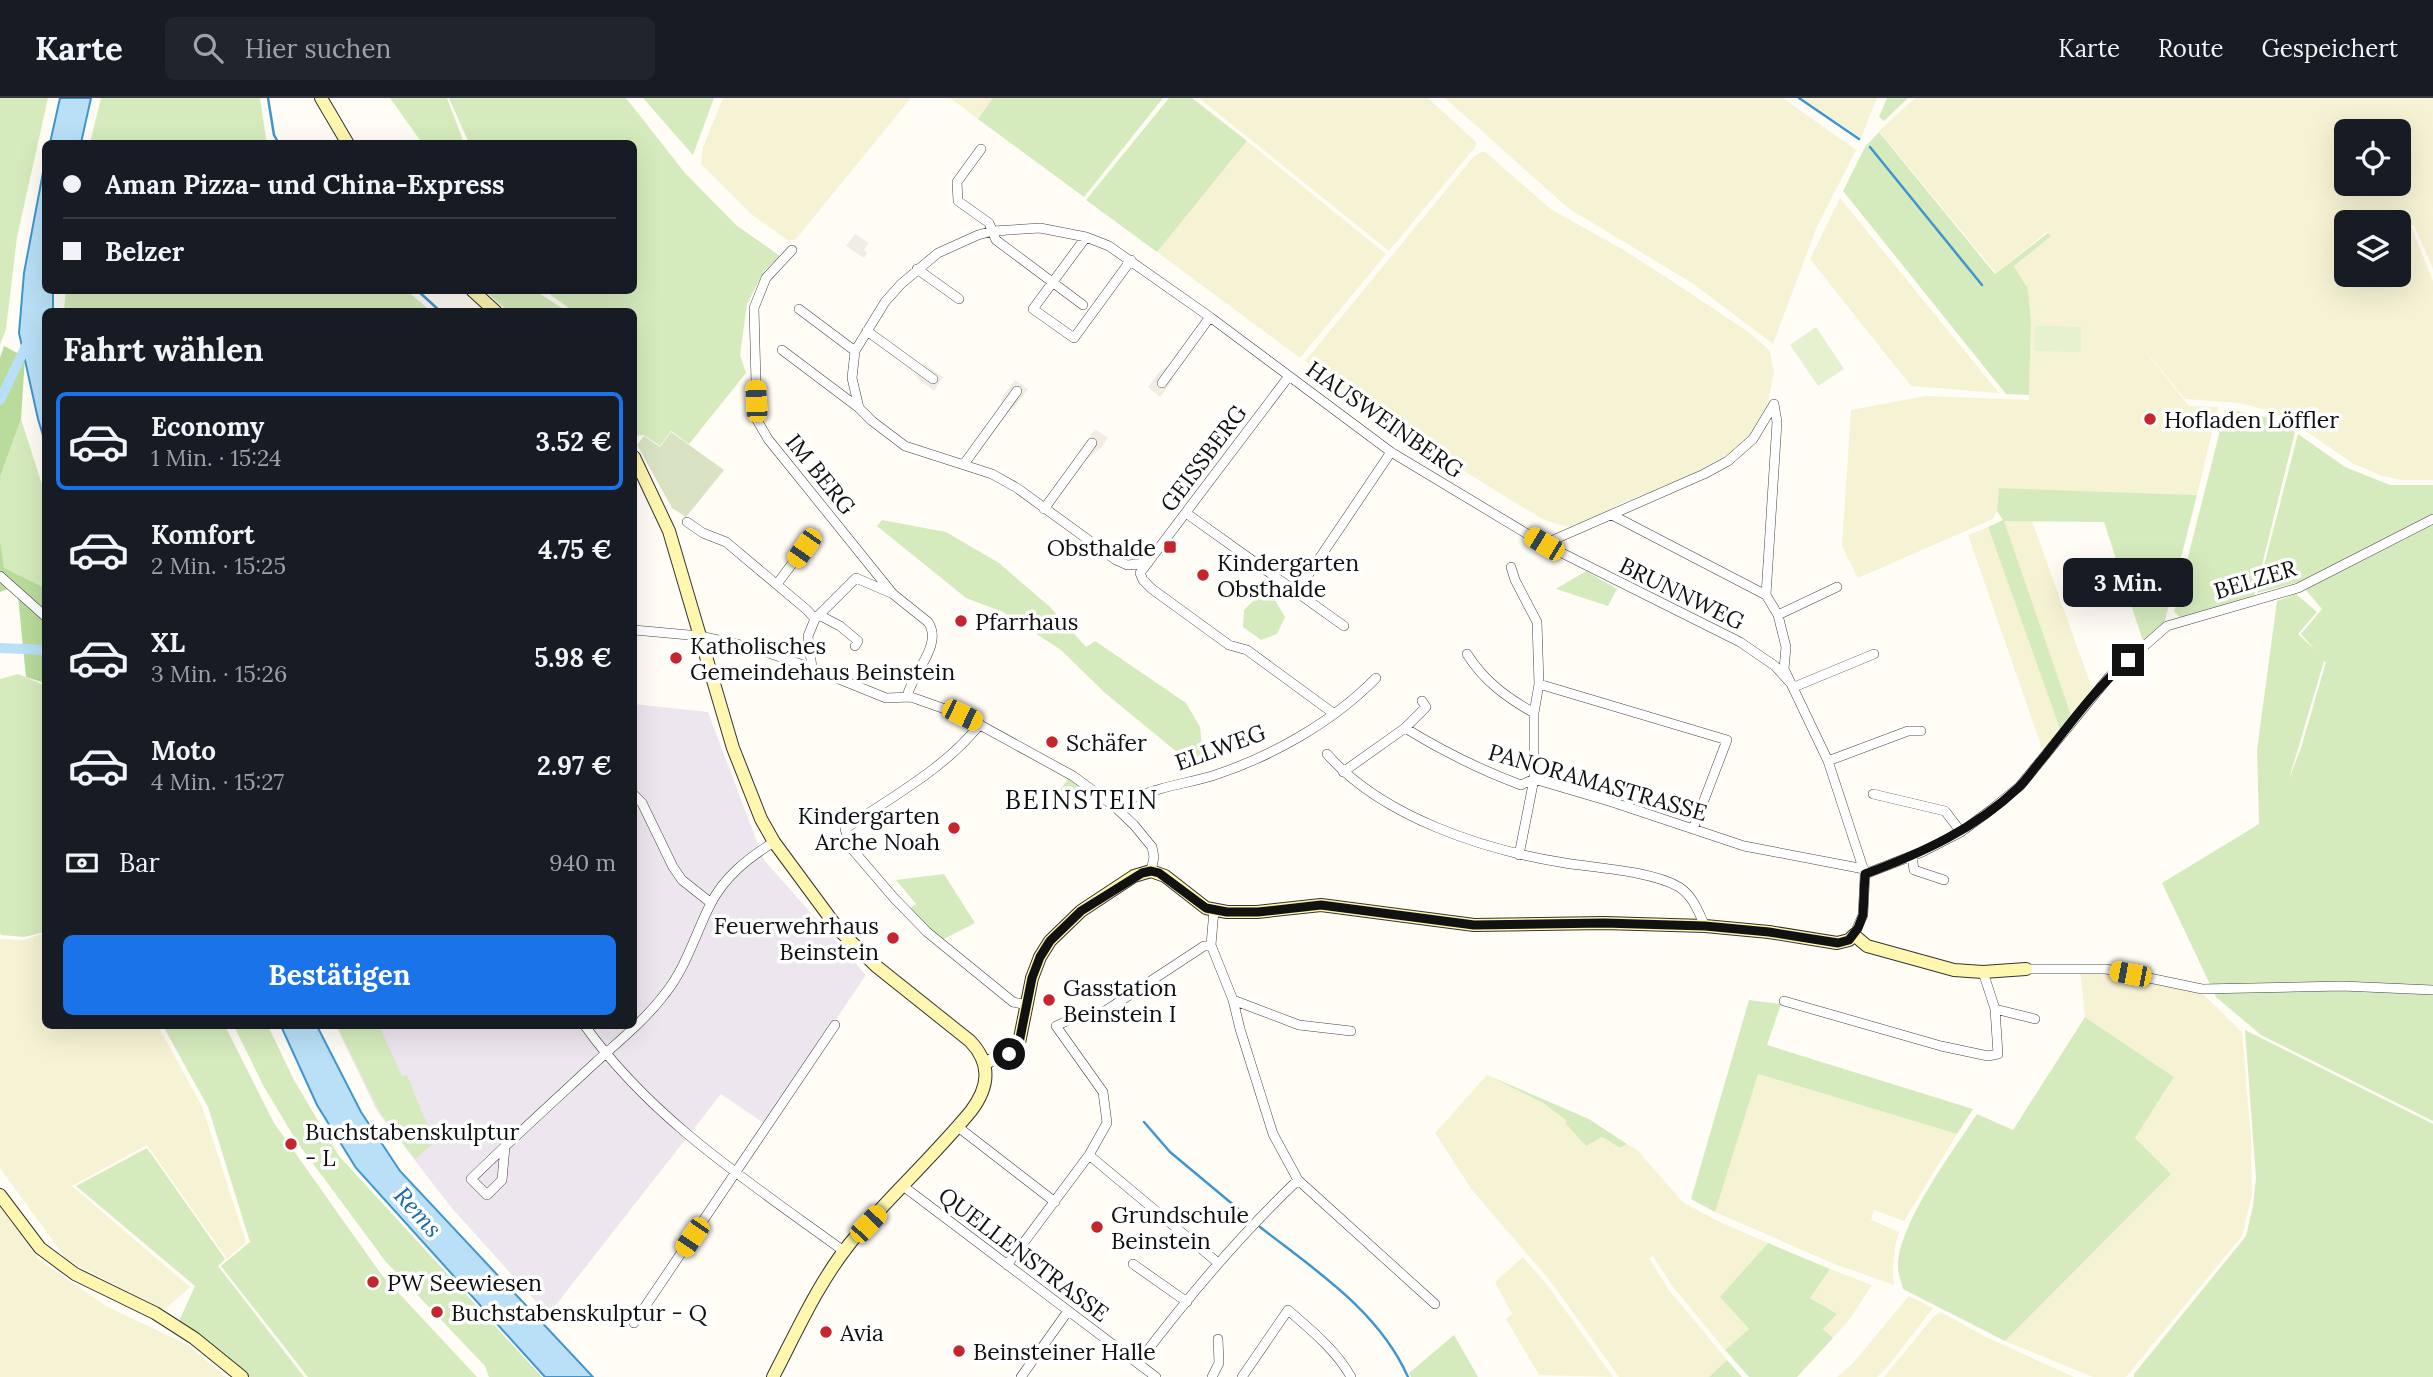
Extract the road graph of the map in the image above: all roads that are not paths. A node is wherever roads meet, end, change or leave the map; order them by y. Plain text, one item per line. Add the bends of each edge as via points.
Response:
1 (321, 98) edge
2 (346, 140) edge
3 (981, 149) dead end
4 (993, 231) junction
5 (1086, 237) junction
6 (792, 250) dead end
7 (1131, 260) junction
8 (917, 269) junction
9 (1053, 282) junction
10 (476, 294) edge
11 (959, 299) dead end
12 (1083, 305) dead end
13 (492, 308) edge
14 (799, 309) dead end
15 (1210, 317) junction
16 (867, 331) junction
17 (782, 350) dead end
18 (855, 351) junction
19 (1289, 376) junction
20 (933, 379) dead end
21 (1162, 383) dead end
22 (1017, 391) dead end
23 (859, 408) junction
24 (1776, 432) junction
25 (1756, 435) junction
26 (1091, 443) dead end
27 (1391, 453) junction
28 (637, 463) edge
29 (964, 464) junction
30 (1044, 509) junction
31 (1186, 513) junction
32 (1612, 515) junction
33 (2433, 519) edge
34 (687, 522) dead end
35 (1544, 544) junction
36 (804, 548) dead end
37 (1148, 563) junction
38 (1511, 567) dead end
39 (0, 576) edge
40 (777, 584) junction
41 (1838, 587) dead end
42 (1296, 593) junction
43 (893, 594) junction
44 (1766, 595) junction
45 (42, 613) edge
46 (1778, 615) junction
47 (817, 617) junction
48 (1343, 626) dead end
49 (637, 630) edge
50 (700, 636) junction
51 (855, 646) dead end
52 (1467, 654) dead end
53 (1874, 654) dead end
54 (812, 668) junction
55 (1377, 678) dead end
56 (1539, 684) junction
57 (1794, 687) junction
58 (907, 696) junction
59 (1422, 701) dead end
60 (1333, 713) junction
61 (1534, 713) junction
62 (980, 724) junction
63 (1405, 728) junction
64 (1921, 731) dead end
65 (1327, 754) dead end
66 (1828, 761) junction
67 (1343, 772) junction
68 (1534, 779) junction
69 (1873, 794) dead end
70 (637, 798) edge
71 (1114, 806) junction
72 (1693, 829) junction
73 (1961, 832) junction
74 (774, 842) junction
75 (1519, 855) junction
76 (1912, 856) junction
77 (1151, 871) junction
78 (1864, 872) junction
79 (1944, 880) dead end
80 (710, 903) junction
81 (1214, 910) junction
82 (1705, 926) junction
83 (1854, 936) junction
84 (1211, 946) junction
85 (2026, 969) joint
86 (1983, 972) junction
87 (2433, 990) edge
88 (1233, 1000) junction
89 (1784, 1001) dead end
90 (1027, 1005) junction
91 (1995, 1009) junction
92 (2035, 1019) dead end
93 (637, 1022) edge
94 (835, 1025) dead end
95 (587, 1029) edge
96 (630, 1029) edge
97 (1351, 1031) dead end
98 (605, 1054) junction
99 (984, 1063) junction
100 (958, 1127) junction
101 (505, 1146) junction
102 (1089, 1155) junction
103 (735, 1172) junction
104 (1298, 1180) junction
105 (903, 1186) junction
106 (0, 1195) edge
107 (1055, 1202) junction
108 (845, 1252) junction
109 (1217, 1262) junction
110 (1133, 1264) dead end
111 (1007, 1265) junction
112 (1187, 1302) junction
113 (1435, 1304) dead end
114 (1068, 1311) junction
115 (634, 1323) dead end
116 (1218, 1339) dead end
117 (1138, 1363) junction
118 (242, 1377) edge
119 (773, 1377) edge
120 (1021, 1377) edge
121 (1156, 1377) edge
122 (1212, 1377) edge
123 (1242, 1377) edge
124 (1351, 1377) edge

1 - 2 street
3 - 4 street via 957,182 956,191 958,201
4 - 5 street, HAUSWEINBERG via 1040,229
4 - 8 street, HAUSWEINBERG via 938,253
4 - 9 street via 996,240
5 - 7 street, HAUSWEINBERG
5 - 9 street
6 - 43 street, IM BERG via 766,278 754,308 757,420
7 - 9 street via 1074,338 1033,309
7 - 15 street, HAUSWEINBERG
8 - 11 street
8 - 16 street, HAUSWEINBERG via 885,302
9 - 12 street
10 - 13 street
14 - 18 street
15 - 19 street, HAUSWEINBERG
15 - 21 street
16 - 18 street, HAUSWEINBERG
16 - 20 street
17 - 23 street
18 - 23 street, HAUSWEINBERG via 852,378
19 - 27 street, HAUSWEINBERG
19 - 31 street, GEISSBERG
22 - 29 street
23 - 29 street via 905,446
24 - 25 street
24 - 25 street via 1774,404
24 - 44 street
25 - 32 street via 1728,461
26 - 30 street
27 - 35 street, HAUSWEINBERG
27 - 42 street
28 - 50 street via 670,531
29 - 30 street via 1017,488
30 - 37 street via 1116,560 1127,565
31 - 37 street, GEISSBERG
31 - 42 street
32 - 35 street
32 - 44 street
33 - 73 street, BELZER via 2298,588 2166,626 2109,677 2020,786
34 - 40 street via 726,542
35 - 57 street, BRUNNWEG via 1740,642 1775,666
36 - 40 street
37 - 60 street via 1140,573 1152,589
38 - 56 street via 1537,622
39 - 45 street
40 - 47 street
41 - 46 street, BRUNNWEG
42 - 48 street
43 - 47 street via 856,578
43 - 58 street, IM BERG via 928,622 934,636
44 - 46 street, BRUNNWEG
46 - 57 street, BRUNNWEG via 1786,647 1784,669
47 - 51 street via 840,626 858,641
47 - 54 street via 808,636
49 - 50 street
50 - 54 street
50 - 74 street via 733,748
52 - 61 street via 1480,674 1505,697
53 - 57 street
54 - 58 street via 886,698
55 - 60 street, ELLWEG
56 - 61 street
56 - 72 street via 1727,740
57 - 66 street, BRUNNWEG
58 - 62 street
59 - 63 street via 1426,707
60 - 71 street, ELLWEG via 1251,761
61 - 68 street
62 - 71 street via 1073,776
62 - 90 street via 947,760 845,829 852,849 927,932 1013,1002
63 - 67 street
63 - 68 street, PANORAMASTRASSE via 1494,775 1521,785
64 - 66 street via 1908,731
65 - 67 street
66 - 78 street, BRUNNWEG
67 - 75 street via 1387,803 1437,827
68 - 72 street, PANORAMASTRASSE
68 - 75 street
69 - 73 street via 1945,811
70 - 80 street via 682,880
71 - 77 street via 1152,847
72 - 78 street, PANORAMASTRASSE via 1744,846
73 - 76 street, BELZER
74 - 80 street via 749,857
74 - 99 street via 839,930 916,1000 960,1032
75 - 82 street via 1653,878 1678,887 1694,901
76 - 78 street, BELZER
76 - 79 street via 1914,870
77 - 81 street
77 - 90 street via 1134,876 1062,928 1040,957
78 - 83 street, BRUNNWEG via 1863,915
80 - 93 street via 691,950 664,995
81 - 82 street via 1258,912 1321,905 1474,925
81 - 84 street
82 - 83 street via 1838,943
83 - 86 street via 1867,946 1900,957
84 - 88 street
84 - 102 street via 1203,946 1099,1015 1056,1026 1103,1092 1108,1117
85 - 86 street
85 - 87 street via 2106,969 2202,989 2342,986
86 - 91 street
88 - 97 street via 1299,1025
88 - 104 street via 1273,1134
89 - 91 street via 1988,1056 1998,1054
90 - 99 street via 1015,1048
91 - 92 street
94 - 103 street
95 - 98 street
96 - 98 street
98 - 101 street
98 - 103 street via 664,1115
99 - 100 street via 984,1089
100 - 105 street
100 - 107 street
101 - 101 street via 471,1179 487,1195 502,1180
102 - 107 street
102 - 109 street
103 - 108 street
103 - 115 street
104 - 109 street
104 - 113 street
105 - 108 street
105 - 111 street, QUELLENSTRASSE
106 - 118 street via 40,1248 75,1274 155,1313
107 - 111 street
108 - 119 street
109 - 112 street
110 - 112 street
111 - 114 street, QUELLENSTRASSE
112 - 117 street
114 - 117 street, QUELLENSTRASSE
114 - 120 street
116 - 122 street via 1219,1363
117 - 121 street, QUELLENSTRASSE
123 - 124 street via 1288,1310 1322,1340

